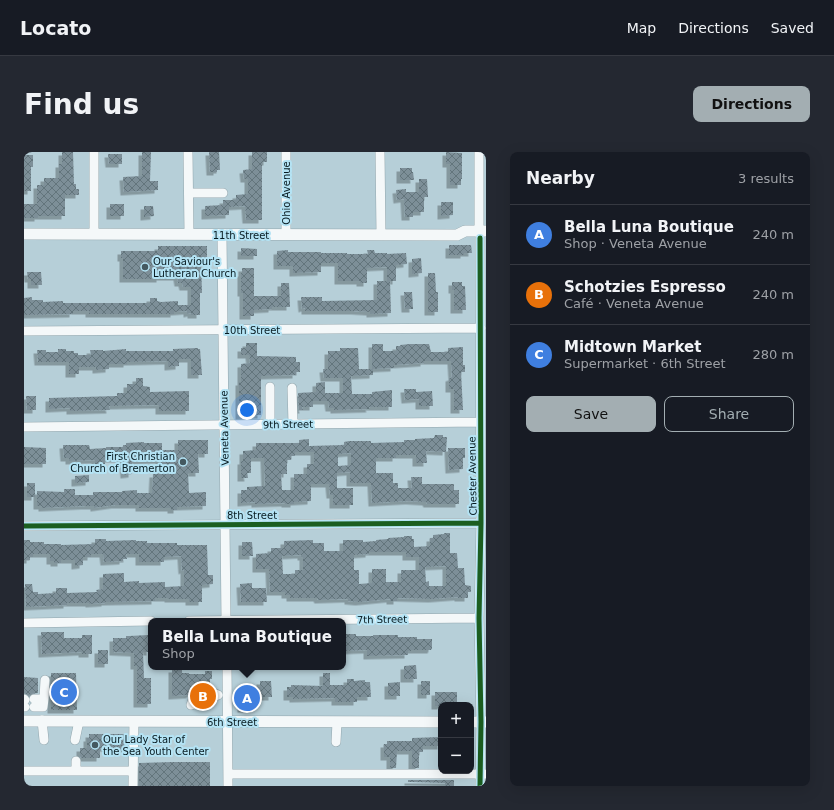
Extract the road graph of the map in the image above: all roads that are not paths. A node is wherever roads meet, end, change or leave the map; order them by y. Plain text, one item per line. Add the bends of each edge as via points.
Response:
1 (94, 152) edge
2 (188, 152) edge
3 (286, 152) edge
4 (380, 152) edge
5 (479, 152) edge
6 (189, 193) junction
7 (223, 193) dead end
8 (24, 234) edge
9 (94, 234) junction
10 (189, 234) junction
11 (222, 234) junction
12 (286, 235) junction
13 (381, 235) junction
14 (483, 235) edge
15 (481, 328) junction
16 (223, 330) junction
17 (24, 331) edge
18 (483, 385) edge
19 (270, 387) dead end
20 (292, 388) dead end
21 (480, 422) junction
22 (270, 424) junction
23 (293, 424) junction
24 (224, 425) junction
25 (24, 427) edge
26 (483, 504) edge
27 (481, 523) junction
28 (225, 525) junction
29 (24, 526) edge
30 (483, 553) edge
31 (226, 618) edge
32 (479, 618) junction
33 (346, 620) edge
34 (148, 621) edge
35 (24, 623) edge
36 (227, 670) edge
37 (483, 675) edge
38 (45, 680) dead end
39 (28, 703) edge
40 (24, 720) edge
41 (42, 720) junction
42 (79, 721) junction
43 (134, 721) junction
44 (228, 722) junction
45 (337, 722) junction
46 (438, 722) edge
47 (479, 722) edge
48 (44, 740) dead end
49 (74, 740) dead end
50 (336, 742) dead end
51 (76, 761) dead end
52 (132, 771) junction
53 (24, 772) edge
54 (76, 772) junction
55 (228, 774) junction
56 (483, 774) edge
57 (132, 786) edge
58 (228, 786) edge
59 (480, 786) edge

1 - 9 street
2 - 6 street
3 - 12 street, Ohio Avenue
4 - 13 street
5 - 14 street, Chester Avenue
6 - 7 street
6 - 10 street
8 - 9 main road, 11th Street
9 - 10 main road, 11th Street
10 - 11 main road, 11th Street
11 - 12 main road, 11th Street
11 - 16 street, Veneta Avenue
12 - 13 main road, 11th Street
13 - 14 main road, 11th Street via 458,235 465,231
14 - 15 street, Chester Avenue
15 - 16 street, 10th Street
15 - 18 street, Chester Avenue
16 - 17 street, 10th Street
16 - 24 street, Veneta Avenue
18 - 21 street, Chester Avenue
19 - 22 street
20 - 23 street
21 - 23 street, 9th Street
21 - 26 street, Chester Avenue
22 - 23 street, 9th Street
22 - 24 street, 9th Street
24 - 25 street, 9th Street
24 - 28 street, Veneta Avenue
26 - 27 street, Chester Avenue
27 - 28 street, 8th Street
27 - 30 street, Chester Avenue
28 - 29 street, 8th Street
28 - 31 street, Veneta Avenue
30 - 32 street, Chester Avenue
32 - 33 street, 7th Street
32 - 37 street, Chester Avenue
34 - 35 street
36 - 44 street
37 - 47 street, Chester Avenue
38 - 39 street via 44,699
40 - 41 main road, 6th Street
41 - 42 main road, 6th Street
41 - 48 street
42 - 43 main road, 6th Street
42 - 49 street
43 - 44 main road, 6th Street
43 - 52 street
44 - 45 main road, 6th Street
44 - 55 street
45 - 46 main road, 6th Street
45 - 50 street
47 - 56 street, Chester Avenue
51 - 54 street
52 - 54 street
52 - 57 street
53 - 54 street
55 - 56 street
55 - 58 street
56 - 59 street, Chester Avenue

